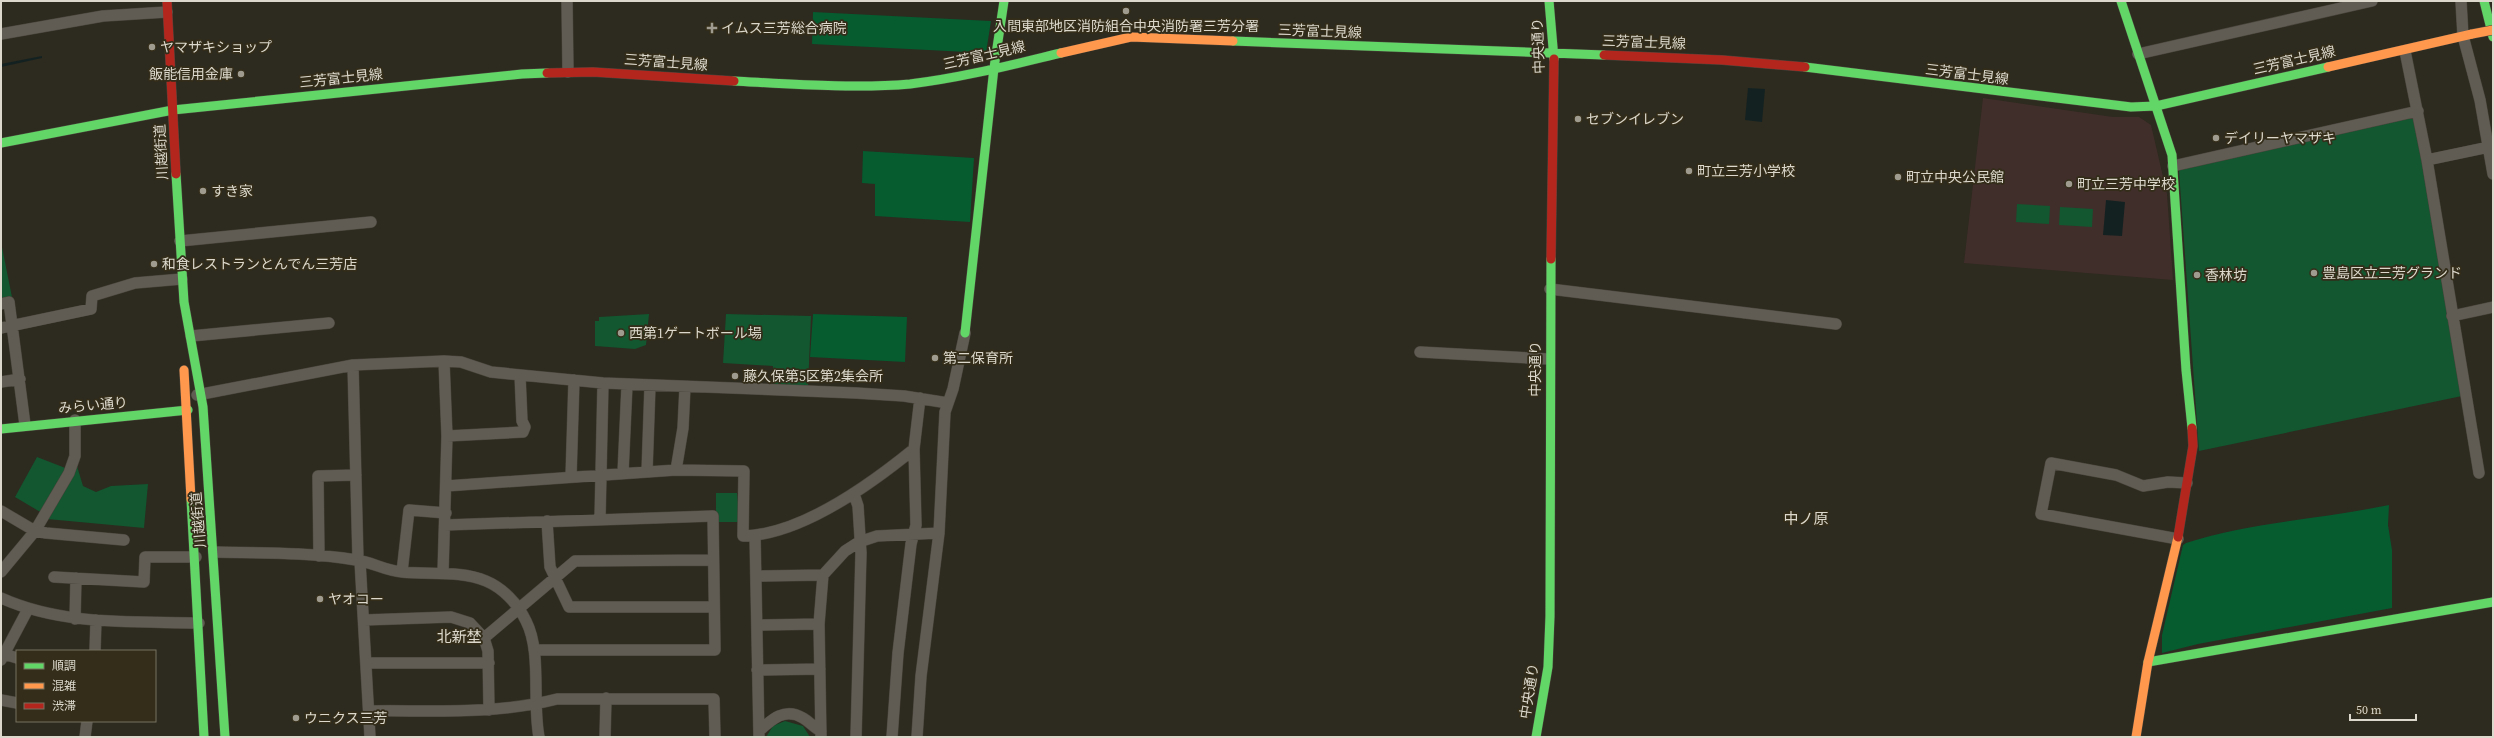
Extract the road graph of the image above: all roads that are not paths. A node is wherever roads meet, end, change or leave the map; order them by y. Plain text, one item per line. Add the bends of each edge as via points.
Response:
1 (567, 1) edge
2 (1004, 1) edge
3 (1549, 1) edge
4 (2123, 1) edge
5 (2372, 1) edge
6 (2461, 1) edge
7 (2484, 1) edge
8 (167, 6) edge
9 (2493, 30) edge
10 (1, 34) edge
11 (2468, 35) junction
12 (2493, 37) edge
13 (2405, 50) junction
14 (1554, 54) junction
15 (2138, 54) junction
16 (994, 68) junction
17 (568, 72) junction
18 (2156, 106) junction
19 (173, 110) junction
20 (2418, 111) junction
21 (1, 143) edge
22 (2489, 147) junction
23 (2427, 160) junction
24 (2173, 166) junction
25 (2493, 174) edge
26 (371, 222) dead end
27 (180, 241) junction
28 (182, 278) junction
29 (1550, 289) junction
30 (184, 302) junction
31 (1, 304) edge
32 (2493, 307) edge
33 (2452, 316) junction
34 (329, 323) dead end
35 (1836, 324) dead end
36 (13, 326) junction
37 (1, 328) edge
38 (966, 333) joint
39 (191, 336) junction
40 (1420, 352) dead end
41 (1549, 359) junction
42 (444, 361) junction
43 (353, 365) junction
44 (520, 375) junction
45 (20, 379) junction
46 (574, 380) junction
47 (1, 382) edge
48 (603, 383) junction
49 (627, 385) junction
50 (650, 386) junction
51 (685, 387) junction
52 (200, 393) junction
53 (920, 398) junction
54 (948, 403) junction
55 (188, 410) junction
56 (75, 420) junction
57 (25, 425) junction
58 (1, 429) edge
59 (447, 436) junction
60 (914, 449) junction
61 (676, 470) junction
62 (647, 472) junction
63 (623, 473) junction
64 (2479, 473) dead end
65 (356, 475) junction
66 (599, 475) junction
67 (571, 477) junction
68 (2188, 483) junction
69 (446, 486) junction
70 (854, 494) junction
71 (1, 511) edge
72 (445, 519) junction
73 (600, 519) junction
74 (547, 521) junction
75 (35, 530) junction
76 (939, 533) junction
77 (914, 534) junction
78 (755, 536) junction
79 (2178, 539) junction
80 (124, 540) dead end
81 (859, 542) junction
82 (214, 552) junction
83 (320, 556) junction
84 (196, 557) junction
85 (359, 560) junction
86 (713, 560) junction
87 (1, 572) edge
88 (402, 572) junction
89 (443, 573) junction
90 (823, 575) junction
91 (756, 576) junction
92 (54, 577) dead end
93 (76, 578) junction
94 (554, 578) junction
95 (1, 598) edge
96 (2493, 602) edge
97 (714, 607) junction
98 (518, 608) junction
99 (28, 609) junction
100 (75, 619) junction
101 (96, 620) junction
102 (364, 620) junction
103 (199, 623) junction
104 (819, 624) junction
105 (757, 625) junction
106 (484, 638) junction
107 (95, 650) edge
108 (534, 650) junction
109 (2, 657) edge
110 (16, 658) edge
111 (2148, 662) junction
112 (366, 663) junction
113 (489, 663) junction
114 (820, 669) junction
115 (757, 670) junction
116 (606, 698) junction
117 (1, 700) edge
118 (16, 703) edge
119 (534, 705) junction
120 (368, 710) junction
121 (489, 710) junction
122 (87, 722) edge
123 (759, 734) edge
124 (821, 734) edge
125 (85, 737) edge
126 (204, 737) edge
127 (225, 737) edge
128 (370, 737) edge
129 (539, 737) edge
130 (605, 737) edge
131 (715, 737) edge
132 (856, 737) edge
133 (892, 737) edge
134 (917, 737) edge
135 (1536, 737) edge
136 (2136, 737) edge

1 - 17 street
2 - 16 main road
3 - 14 main road, 中央通り
4 - 15 main road
5 - 15 street
6 - 11 street
7 - 12 main road
8 - 10 street
8 - 19 main road, 川越街道
9 - 11 main road, 三芳富士見線, bridge
11 - 13 main road, 三芳富士見線
11 - 22 street
13 - 18 main road, 三芳富士見線
13 - 20 street
14 - 16 main road, 三芳富士見線 via 1132,37
14 - 18 main road, 三芳富士見線 via 1729,60 1787,65 2119,107
14 - 29 main road, 中央通り
15 - 18 main road
16 - 17 main road, 三芳富士見線 via 942,80 868,86 801,85
16 - 38 main road
17 - 19 main road, 三芳富士見線 via 492,77
18 - 24 main road via 2172,155
19 - 21 main road, 三芳富士見線
19 - 27 main road, 川越街道
20 - 23 street
20 - 24 street
22 - 23 street
22 - 25 street
23 - 33 street
24 - 68 main road via 2186,370 2192,416 2193,446
26 - 27 street
27 - 28 main road, 川越街道
28 - 30 main road, 川越街道
28 - 36 street via 135,283 92,296 91,309
29 - 35 street
29 - 41 main road, 中央通り
30 - 39 main road, 川越街道
30 - 55 main road, 川越街道 via 183,356
31 - 36 street via 9,302
32 - 33 street
33 - 64 street
34 - 39 street
36 - 37 street
36 - 45 street
38 - 54 street
39 - 52 main road, 川越街道
40 - 41 street
41 - 135 main road, 中央通り via 1550,616 1548,667
42 - 43 street
42 - 44 street via 461,362 492,372
42 - 59 street
43 - 52 street
43 - 65 street
44 - 46 street
44 - 59 street via 522,421 525,427 523,432
45 - 47 street
45 - 57 street
46 - 48 street
46 - 67 street
48 - 49 street
48 - 66 street
49 - 50 street
49 - 63 street
50 - 51 street
50 - 62 street
51 - 53 street via 829,391
51 - 61 street
52 - 55 street
52 - 82 main road, 川越街道
53 - 54 street
53 - 60 street
54 - 76 street via 945,412
55 - 56 main road, みらい通り
55 - 84 main road, 川越街道
56 - 57 main road, みらい通り
56 - 75 street via 74,464
57 - 58 main road, みらい通り
59 - 69 street
60 - 70 street via 883,475
60 - 77 street
61 - 62 street
61 - 78 street via 744,471 743,536
62 - 63 street
63 - 66 street
65 - 83 street via 318,476
65 - 85 street
66 - 67 street
66 - 73 street
67 - 69 street
68 - 79 main road
68 - 79 street via 2168,482 2143,486 2116,475 2051,463 2042,514
69 - 72 street
70 - 78 street via 816,515
70 - 81 street via 858,506
71 - 75 street
72 - 74 street
72 - 88 street via 408,510
72 - 89 street
73 - 74 street
73 - 86 street via 713,516
74 - 94 street via 548,557
75 - 80 street
75 - 87 street
76 - 77 street
76 - 134 street via 921,676
77 - 81 street via 877,536
77 - 133 street via 899,646
78 - 91 street
79 - 111 main road
81 - 90 street via 845,551
81 - 132 street via 861,553
82 - 83 street
82 - 127 main road, 川越街道
83 - 85 street
84 - 93 street via 145,557 144,582
84 - 103 main road, 川越街道
85 - 88 street via 382,569
85 - 102 street
86 - 94 street via 575,561
86 - 97 street
88 - 89 street
89 - 98 street via 468,575 487,581 505,592
90 - 91 street
90 - 104 street
91 - 105 street
92 - 93 street
93 - 100 street
94 - 97 street via 569,607
94 - 98 street
95 - 99 street
96 - 111 main road
97 - 108 street via 715,650
98 - 106 street
98 - 108 street via 531,632
99 - 100 street
99 - 109 street
100 - 101 street
101 - 103 street
101 - 107 street
102 - 106 street via 451,617 470,623
102 - 112 street
103 - 126 main road, 川越街道
104 - 105 street
104 - 114 street
105 - 115 street
106 - 113 street
108 - 119 street
109 - 110 street
111 - 136 main road
112 - 113 street
112 - 120 street
113 - 121 street
114 - 115 street
114 - 124 street
115 - 123 street
116 - 119 street via 557,699
116 - 130 street
116 - 131 street via 714,699
117 - 118 street
119 - 121 street
119 - 129 street
120 - 121 street
120 - 128 street
122 - 125 street
123 - 124 street via 775,717 790,714 804,719

